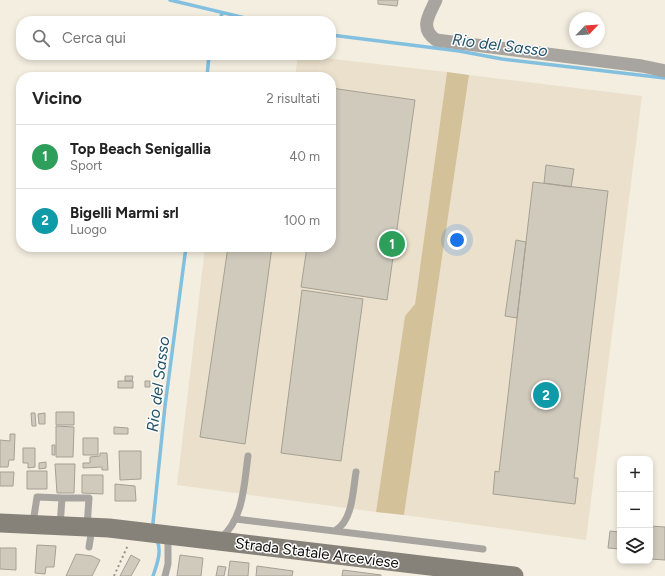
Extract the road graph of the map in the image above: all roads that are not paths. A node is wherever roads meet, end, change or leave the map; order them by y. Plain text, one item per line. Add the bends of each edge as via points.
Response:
1 (436, 0) edge
2 (665, 71) edge
3 (248, 456) dead end
4 (356, 472) dead end
5 (62, 498) junction
6 (236, 519) junction
7 (0, 523) edge
8 (33, 525) junction
9 (60, 526) junction
10 (90, 527) junction
11 (336, 530) junction
12 (168, 535) junction
13 (217, 541) junction
14 (89, 547) dead end
15 (483, 549) dead end
16 (165, 576) edge
17 (511, 576) edge
18 (514, 576) edge

1 - 2 street via 426,27 436,40
3 - 6 lane via 240,511
4 - 11 lane via 347,516 343,525
5 - 8 lane via 37,497
5 - 9 lane
5 - 10 lane via 89,498
6 - 11 lane
6 - 13 lane via 231,528
7 - 8 main road, Strada Statale Arceviese
8 - 9 main road, Strada Statale Arceviese
9 - 10 main road, Strada Statale Arceviese
10 - 12 main road, Strada Statale Arceviese
10 - 14 lane
11 - 15 lane
12 - 13 main road, Strada Statale Arceviese
12 - 16 lane via 168,564
13 - 17 main road, Strada Statale Arceviese
17 - 18 main road, Strada Statale Arceviese

